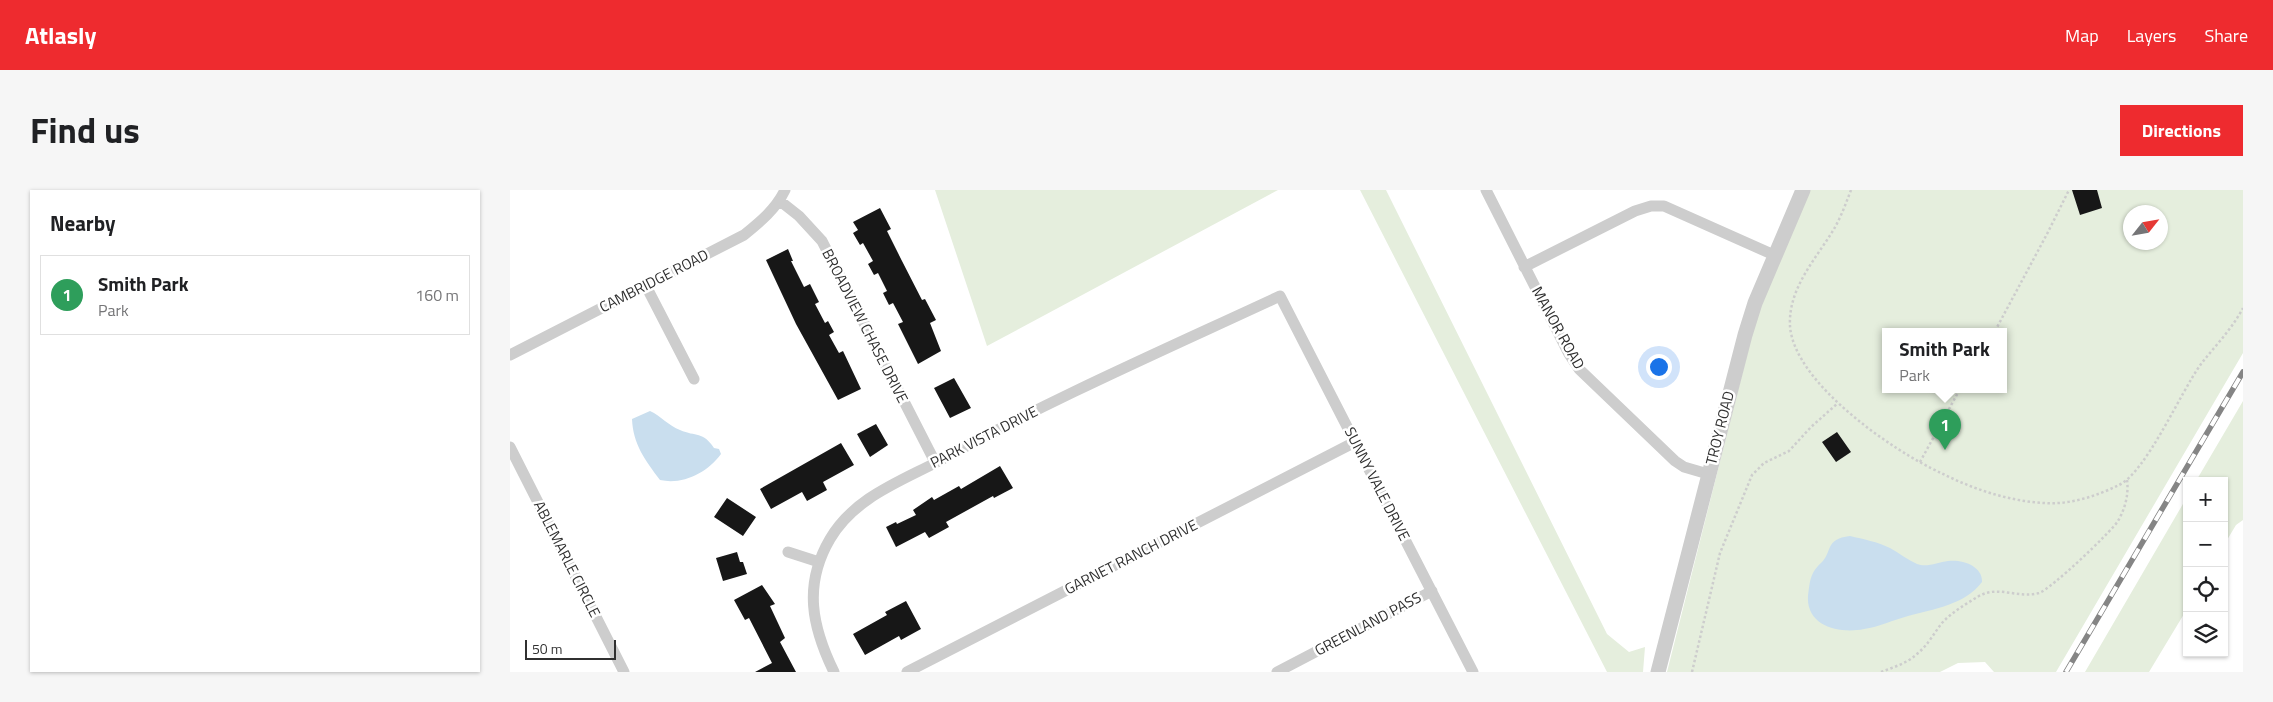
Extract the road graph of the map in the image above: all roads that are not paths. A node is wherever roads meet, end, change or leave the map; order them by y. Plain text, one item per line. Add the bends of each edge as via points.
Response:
1 (785, 190) edge
2 (1486, 190) edge
3 (1803, 190) edge
4 (780, 201) junction
5 (1774, 255) junction
6 (1524, 267) junction
7 (646, 286) junction
8 (1280, 296) joint
9 (510, 354) edge
10 (694, 379) dead end
11 (1355, 442) junction
12 (510, 447) edge
13 (936, 462) junction
14 (1708, 474) junction
15 (788, 552) dead end
16 (819, 562) junction
17 (1432, 591) junction
18 (624, 672) edge
19 (834, 672) edge
20 (907, 672) edge
21 (1277, 672) edge
22 (1474, 672) edge
23 (1658, 672) edge

1 - 4 street, CAMBRIDGE ROAD
2 - 6 street, MANOR ROAD
3 - 5 street, TROY ROAD
4 - 7 street, CAMBRIDGE ROAD via 744,235
4 - 13 street, BROADVIEW CHASE DRIVE via 799,216 822,242
5 - 6 street via 1664,206 1651,206
5 - 14 street, TROY ROAD via 1747,327
6 - 14 street, MANOR ROAD via 1568,354 1590,382 1674,461
7 - 9 street, CAMBRIDGE ROAD
7 - 10 street
8 - 11 street, SUNNY VALE DRIVE
8 - 13 street, PARK VISTA DRIVE via 995,430
11 - 17 street, SUNNY VALE DRIVE
11 - 20 street, GARNET RANCH DRIVE
12 - 18 street, ABLEMARLE CIRCLE
13 - 16 street, PARK VISTA DRIVE via 857,507 835,532
14 - 23 street, TROY ROAD
15 - 16 street
16 - 19 street, PARK VISTA DRIVE via 814,579 815,622 819,640
17 - 21 street, GREENLAND PASS
17 - 22 street, SUNNY VALE DRIVE

